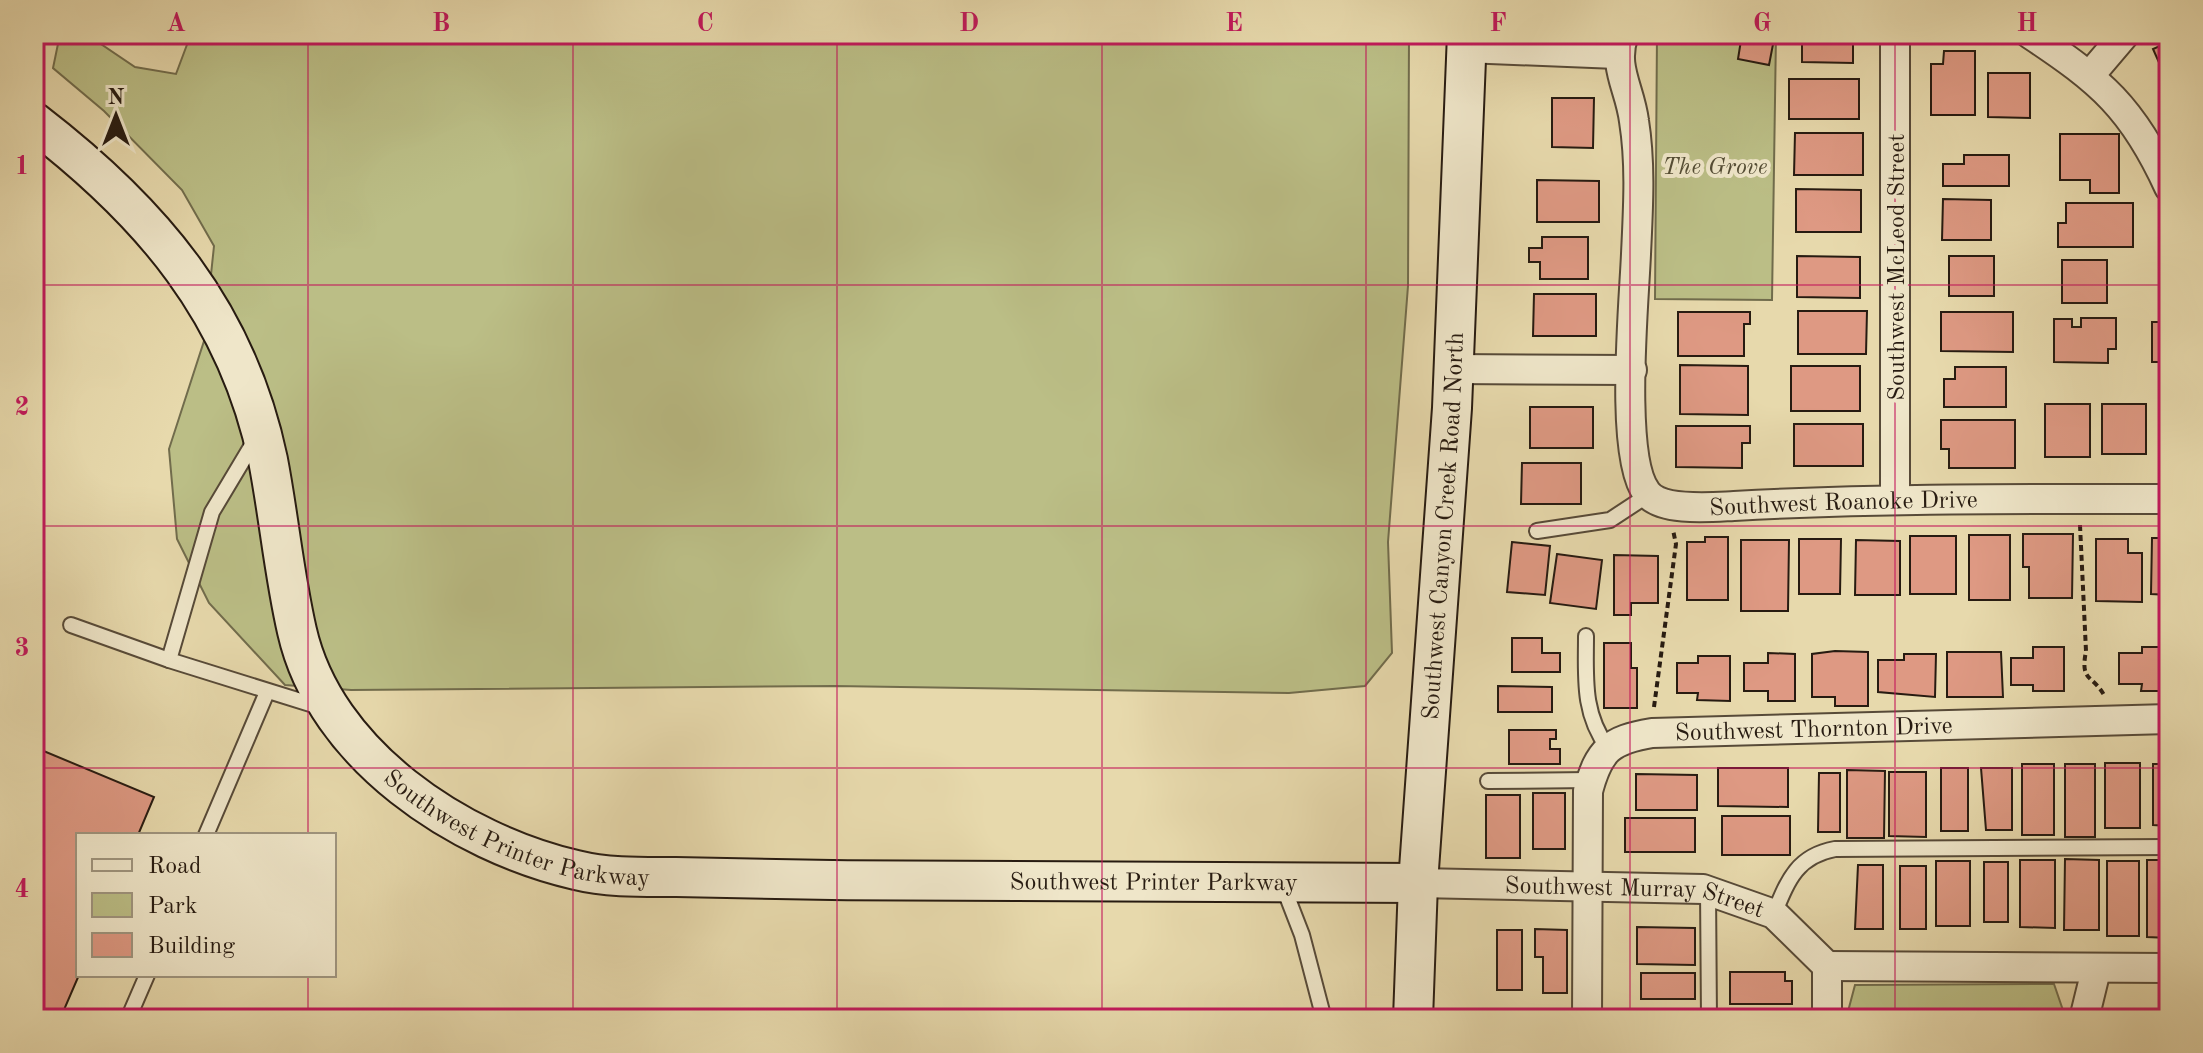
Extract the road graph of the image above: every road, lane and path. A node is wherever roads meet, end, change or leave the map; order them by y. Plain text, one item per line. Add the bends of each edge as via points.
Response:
1 (1895, 34) edge
2 (2030, 34) edge
3 (2125, 34) edge
4 (1466, 41) edge
5 (1620, 44) edge
6 (2091, 74) junction
7 (34, 122) edge
8 (2169, 187) edge
9 (1454, 369) junction
10 (1632, 370) junction
11 (260, 432) junction
12 (2080, 499) junction
13 (2169, 499) edge
14 (1658, 500) junction
15 (1895, 500) junction
16 (1537, 531) dead end
17 (71, 625) dead end
18 (1586, 636) dead end
19 (169, 660) junction
20 (267, 692) junction
21 (2104, 694) dead end
22 (331, 710) junction
23 (2169, 719) edge
24 (1652, 733) junction
25 (1608, 748) junction
26 (1591, 780) junction
27 (1488, 781) dead end
28 (207, 833) edge
29 (2169, 847) edge
30 (1281, 882) junction
31 (1418, 883) junction
32 (1586, 887) junction
33 (1708, 890) junction
34 (1774, 914) junction
35 (1827, 966) junction
36 (2169, 968) edge
37 (2096, 970) junction
38 (146, 977) edge
39 (1484, 1018) edge
40 (1587, 1018) edge
41 (128, 1019) edge
42 (1324, 1019) edge
43 (1413, 1019) edge
44 (1709, 1019) edge
45 (1827, 1019) edge
46 (2084, 1019) edge

1 - 15 street, Southwest McLeod Street
2 - 6 street
3 - 6 street
4 - 5 street
4 - 9 street, Southwest Canyon Creek Road North
5 - 10 street via 1639,179
6 - 8 street via 2137,127
7 - 11 street, Southwest Printer Parkway via 130,203 178,260 220,325
9 - 10 street
9 - 31 street, Southwest Canyon Creek Road North
10 - 14 street via 1636,473
11 - 19 lane via 212,512
11 - 22 street, Southwest Printer Parkway via 297,632
12 - 13 street, Southwest Roanoke Drive
12 - 15 street, Southwest Roanoke Drive
12 - 21 path via 2084,668 2090,683
14 - 15 street, Southwest Roanoke Drive via 1715,506
14 - 16 lane via 1610,520
14 - 24 path via 1676,544
17 - 19 lane
18 - 25 lane via 1587,706 1594,729
19 - 20 lane
20 - 22 lane
20 - 28 lane
22 - 30 street, Southwest Printer Parkway via 380,766 415,795 514,851 579,871 681,878
23 - 24 street, Southwest Thornton Drive
24 - 25 street, Southwest Thornton Drive
25 - 26 street
26 - 27 lane
26 - 32 street
29 - 34 lane via 1815,852 1798,866
30 - 31 street, Southwest Printer Parkway
30 - 42 lane via 1302,935
31 - 32 street, Southwest Murray Street
31 - 43 street, Southwest Canyon Creek Road North
32 - 33 street, Southwest Murray Street
32 - 40 street
33 - 34 street, Southwest Murray Street
33 - 44 lane
34 - 35 street, Southwest Murray Street
35 - 37 street
35 - 45 street
36 - 37 street
37 - 46 street
38 - 41 lane
39 - 40 lane

